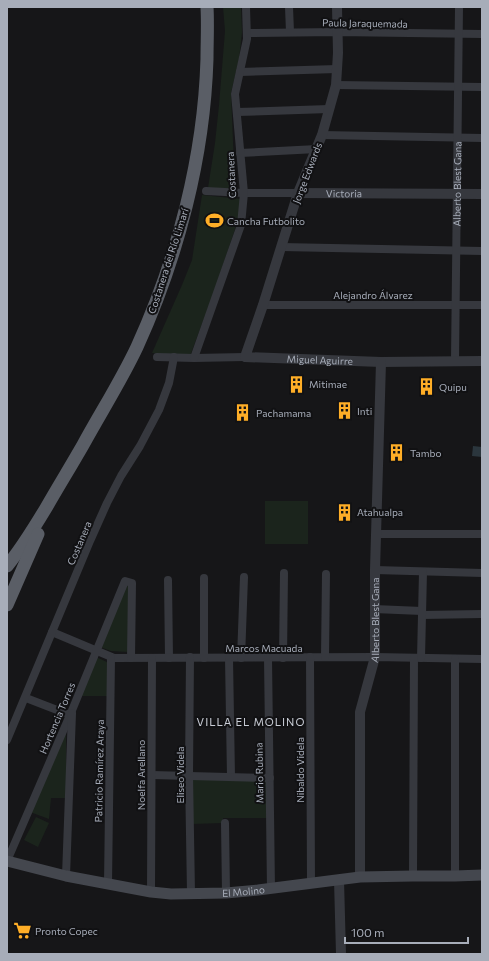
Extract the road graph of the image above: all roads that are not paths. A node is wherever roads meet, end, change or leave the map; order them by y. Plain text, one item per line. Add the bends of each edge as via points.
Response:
1 (207, 7) edge
2 (246, 7) edge
3 (289, 7) edge
4 (337, 7) edge
5 (459, 7) edge
6 (290, 32) junction
7 (337, 32) junction
8 (247, 33) junction
9 (459, 34) junction
10 (482, 34) edge
11 (337, 69) junction
12 (240, 72) junction
13 (336, 85) junction
14 (458, 86) junction
15 (482, 87) edge
16 (329, 109) junction
17 (237, 112) junction
18 (322, 135) junction
19 (457, 138) junction
20 (482, 138) edge
21 (316, 149) junction
22 (240, 152) junction
23 (206, 191) dead end
24 (244, 193) junction
25 (298, 193) junction
26 (457, 194) junction
27 (482, 194) edge
28 (281, 247) junction
29 (456, 251) junction
30 (482, 251) edge
31 (263, 305) junction
32 (455, 305) junction
33 (482, 305) edge
34 (157, 357) dead end
35 (174, 358) junction
36 (194, 358) junction
37 (245, 358) junction
38 (455, 360) junction
39 (482, 361) edge
40 (381, 362) junction
41 (67, 472) junction
42 (376, 534) junction
43 (482, 534) edge
44 (7, 566) edge
45 (375, 570) junction
46 (423, 572) junction
47 (284, 573) dead end
48 (482, 573) edge
49 (326, 574) dead end
50 (244, 577) dead end
51 (204, 578) dead end
52 (168, 580) dead end
53 (7, 606) edge
54 (374, 609) junction
55 (422, 613) junction
56 (482, 614) edge
57 (52, 632) junction
58 (96, 651) junction
59 (310, 657) junction
60 (325, 657) junction
61 (375, 657) junction
62 (111, 658) junction
63 (131, 658) junction
64 (152, 658) junction
65 (169, 658) junction
66 (190, 658) junction
67 (204, 658) junction
68 (229, 658) junction
69 (241, 658) junction
70 (268, 658) junction
71 (283, 658) junction
72 (417, 658) junction
73 (455, 659) junction
74 (482, 659) edge
75 (26, 698) junction
76 (71, 712) junction
77 (7, 740) edge
78 (152, 775) junction
79 (190, 775) junction
80 (231, 777) junction
81 (270, 778) junction
82 (225, 823) dead end
83 (7, 861) edge
84 (482, 875) edge
85 (66, 876) junction
86 (413, 876) junction
87 (455, 876) junction
88 (360, 877) junction
89 (339, 880) junction
90 (311, 883) junction
91 (108, 884) junction
92 (271, 888) junction
93 (151, 892) junction
94 (191, 893) junction
95 (226, 893) junction
96 (341, 954) edge

1 - 41 highway, Costanera del Río Limarí via 204,105 192,180 176,241 158,296 137,347
2 - 8 street, Costanera
3 - 6 street
4 - 7 street, Jorge Edwards
5 - 9 street, Alberto Blest Gana
6 - 7 street, Paula Jaraquemada
6 - 8 street, Paula Jaraquemada
7 - 9 street, Paula Jaraquemada
7 - 11 street, Jorge Edwards
8 - 12 street, Costanera
9 - 10 street, Paula Jaraquemada
9 - 14 street, Alberto Blest Gana
11 - 12 street
11 - 13 street, Jorge Edwards
12 - 17 street, Costanera via 235,94
13 - 14 street
13 - 16 street, Jorge Edwards
14 - 15 street
14 - 19 street, Alberto Blest Gana
16 - 17 street
16 - 18 street, Jorge Edwards
17 - 22 street, Costanera
18 - 19 street
18 - 21 street, Jorge Edwards
19 - 20 street
19 - 26 street, Alberto Blest Gana
21 - 22 street
21 - 25 street, Jorge Edwards
22 - 24 street, Costanera
23 - 24 street, Victoria
24 - 25 street, Victoria
24 - 36 street, Costanera via 241,225
25 - 26 street, Victoria
25 - 28 street, Jorge Edwards
26 - 27 street, Victoria
26 - 29 street, Alberto Blest Gana
28 - 29 street
28 - 31 street, Jorge Edwards
29 - 30 street
29 - 32 street, Alberto Blest Gana
31 - 32 street, Alejandro Álvarez
31 - 37 street, Jorge Edwards
32 - 33 street, Alejandro Álvarez
32 - 38 street, Alberto Blest Gana
34 - 35 street, Miguel Aguirre
35 - 36 street, Miguel Aguirre
35 - 57 street, Costanera via 169,383 159,410 107,504
36 - 37 street, Miguel Aguirre
37 - 40 street, Miguel Aguirre
38 - 39 street, Miguel Aguirre
38 - 40 street, Miguel Aguirre
40 - 42 street, Alberto Blest Gana
41 - 44 highway, Costanera del Río Limarí via 27,539
41 - 53 highway, Costanera del Río Limarí
42 - 43 street
42 - 45 street, Alberto Blest Gana
45 - 46 street
45 - 54 street, Alberto Blest Gana
46 - 48 street
46 - 55 street
47 - 71 street
49 - 60 street
50 - 69 street
51 - 67 street
52 - 65 street
54 - 55 street
54 - 61 street, Alberto Blest Gana
55 - 56 street
55 - 72 street
57 - 58 street, Marcos Macuada
57 - 75 street, Costanera
58 - 62 street, Marcos Macuada
58 - 63 street, Hortencia Torres via 125,581 132,583
58 - 76 street, Hortencia Torres
59 - 60 street, Marcos Macuada
59 - 71 street, Marcos Macuada
59 - 90 street, Nibaldo Videla
60 - 61 street, Marcos Macuada
61 - 72 street, Marcos Macuada
61 - 88 street, Alberto Blest Gana via 360,712
62 - 63 street, Marcos Macuada
62 - 91 street, Patricio Ramírez Araya
63 - 64 street, Marcos Macuada
64 - 65 street, Marcos Macuada
64 - 78 street, Noelfa Arellano
65 - 66 street, Marcos Macuada
66 - 67 street, Marcos Macuada
66 - 79 street, Eliseo Videla
67 - 68 street, Marcos Macuada
68 - 69 street, Marcos Macuada
68 - 80 street
69 - 70 street, Marcos Macuada
70 - 71 street, Marcos Macuada
70 - 81 street, Mario Rubina
72 - 73 street, Marcos Macuada
72 - 86 street
73 - 74 street, Marcos Macuada
73 - 87 street
75 - 76 street
75 - 77 street, Costanera
76 - 83 street, Hortencia Torres
76 - 85 street
78 - 79 street
78 - 93 street, Noelfa Arellano
79 - 80 street
79 - 94 street, Eliseo Videla
80 - 81 street
81 - 92 street, Mario Rubina
82 - 95 street
83 - 85 main road, El Molino
84 - 87 main road, El Molino
85 - 91 main road, El Molino
86 - 87 main road, El Molino
86 - 88 main road, El Molino
88 - 89 main road, El Molino
89 - 90 main road, El Molino
89 - 96 street
90 - 92 main road, El Molino
91 - 93 main road, El Molino
92 - 95 main road, El Molino
93 - 94 main road, El Molino
94 - 95 main road, El Molino

